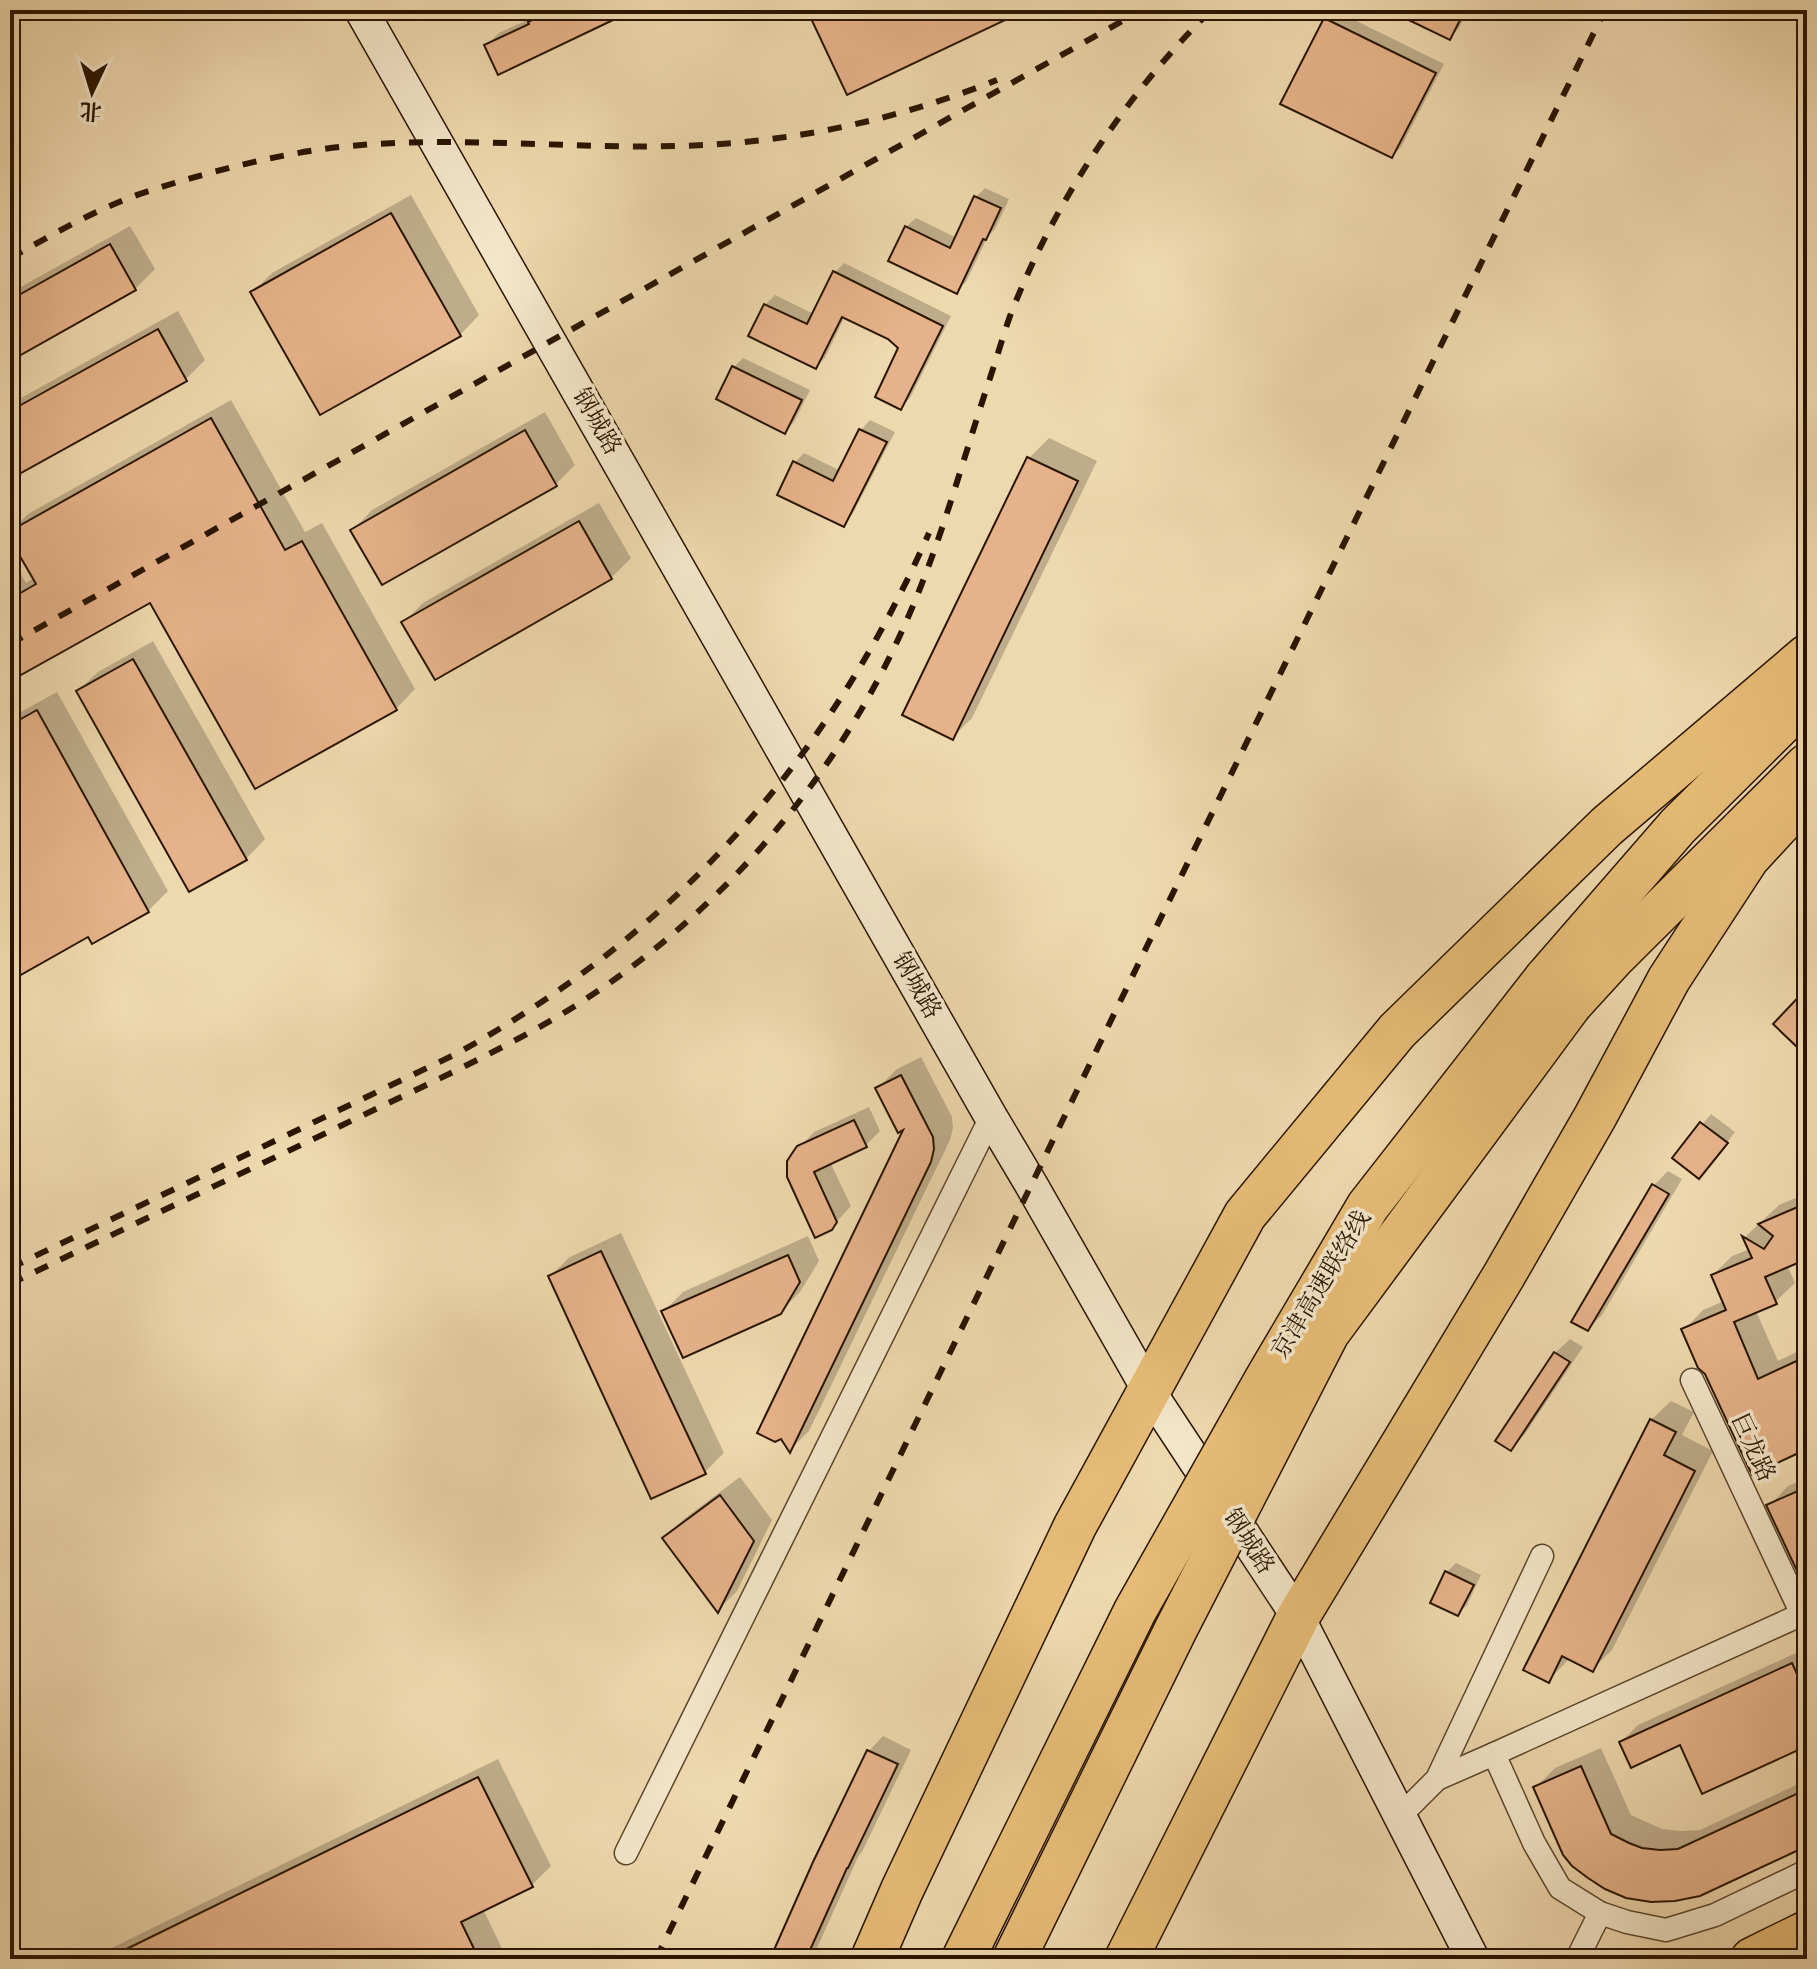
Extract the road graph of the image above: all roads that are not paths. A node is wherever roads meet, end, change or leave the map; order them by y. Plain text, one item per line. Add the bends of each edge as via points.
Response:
1 (361, 10) edge
2 (1807, 656) edge
3 (1807, 698) edge
4 (1807, 765) edge
5 (1807, 794) edge
6 (1559, 991) junction
7 (991, 1117) junction
8 (1692, 1380) dead end
9 (1149, 1391) junction
10 (1542, 1556) dead end
11 (1298, 1617) junction
12 (1805, 1617) edge
13 (1494, 1754) junction
14 (1437, 1779) junction
15 (1400, 1816) junction
16 (626, 1853) dead end
17 (1807, 1871) edge
18 (1600, 1913) junction
19 (1807, 1932) edge
20 (1757, 1958) edge
21 (872, 1959) edge
22 (963, 1959) edge
23 (1014, 1959) edge
24 (1126, 1959) edge
25 (1473, 1959) edge
26 (1577, 1959) edge

1 - 7 street, 钢城路
2 - 9 highway via 1607,826 1397,1031 1245,1215
3 - 6 highway, 京津高速联络线 via 1678,826
4 - 6 highway, 京津高速联络线 via 1613,958
5 - 11 highway via 1748,858 1669,979 1503,1277
6 - 22 highway, 京津高速联络线, bridge via 1368,1206 1135,1611
6 - 23 highway, 京津高速联络线, bridge via 1328,1333
7 - 9 street, 钢城路
7 - 16 street
8 - 12 street, 巨龙路
9 - 11 street, 钢城路
9 - 21 highway via 1075,1526
10 - 14 street
11 - 15 street, 钢城路
11 - 24 highway
12 - 13 street
13 - 14 street
13 - 18 street via 1560,1888
14 - 15 street
15 - 25 street, 钢城路
17 - 18 street via 1715,1915 1666,1930
18 - 26 street
19 - 20 highway

